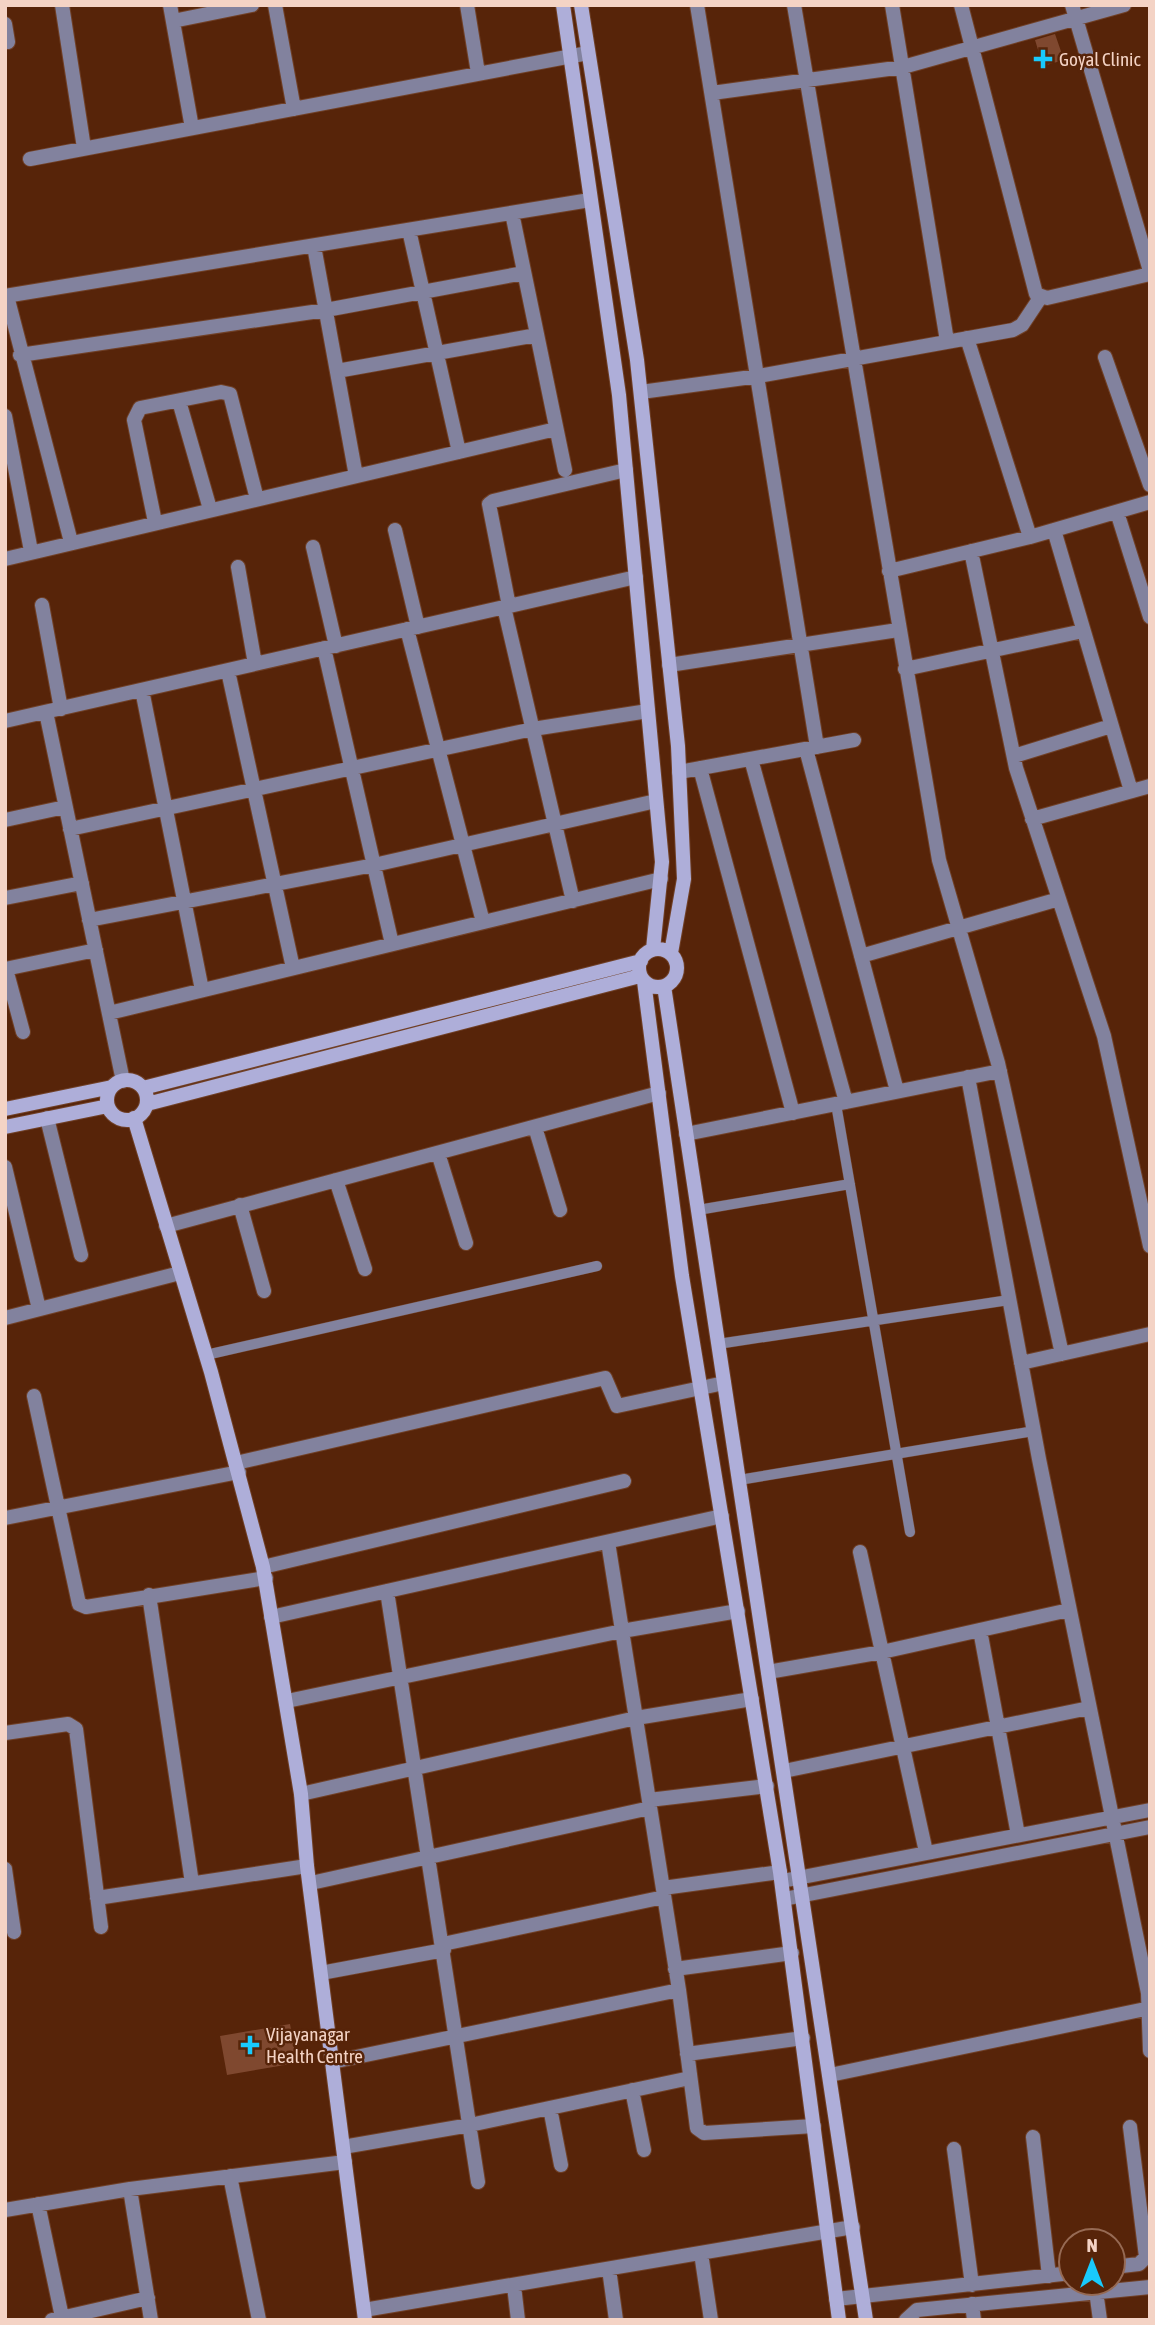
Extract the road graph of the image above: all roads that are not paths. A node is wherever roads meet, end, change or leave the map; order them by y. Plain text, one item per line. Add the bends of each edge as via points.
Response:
1 (62, 5) edge
2 (170, 5) edge
3 (252, 5) edge
4 (275, 5) edge
5 (467, 5) edge
6 (563, 5) edge
7 (580, 5) edge
8 (697, 5) edge
9 (794, 5) edge
10 (892, 5) edge
11 (961, 5) edge
12 (1124, 5) edge
13 (1075, 12) edge
14 (173, 21) junction
15 (5, 24) edge
16 (8, 43) dead end
17 (971, 48) junction
18 (588, 53) junction
19 (571, 55) junction
20 (903, 67) junction
21 (478, 73) junction
22 (807, 81) junction
23 (712, 93) junction
24 (294, 109) junction
25 (192, 128) junction
26 (84, 148) junction
27 (30, 159) dead end
28 (590, 200) junction
29 (512, 213) junction
30 (409, 230) junction
31 (314, 246) junction
32 (1150, 272) edge
33 (524, 273) junction
34 (424, 294) junction
35 (6, 296) edge
36 (1040, 298) junction
37 (326, 310) junction
38 (537, 335) junction
39 (967, 338) junction
40 (947, 341) junction
41 (437, 354) junction
42 (20, 355) junction
43 (853, 357) junction
44 (1105, 357) dead end
45 (337, 371) junction
46 (759, 376) junction
47 (640, 392) junction
48 (179, 401) junction
49 (5, 416) edge
50 (556, 429) junction
51 (459, 452) junction
52 (9, 464) edge
53 (565, 470) dead end
54 (626, 470) junction
55 (356, 476) junction
56 (1150, 485) edge
57 (257, 499) junction
58 (1150, 502) edge
59 (210, 509) junction
60 (1118, 512) junction
61 (155, 522) junction
62 (395, 530) dead end
63 (1054, 530) junction
64 (1030, 537) junction
65 (71, 542) junction
66 (313, 547) dead end
67 (31, 551) junction
68 (971, 551) junction
69 (5, 559) edge
70 (238, 567) dead end
71 (888, 571) junction
72 (636, 577) junction
73 (42, 605) dead end
74 (507, 606) junction
75 (1150, 617) edge
76 (412, 628) junction
77 (898, 630) junction
78 (1083, 631) junction
79 (330, 647) junction
80 (801, 647) junction
81 (992, 652) junction
82 (255, 664) junction
83 (669, 665) junction
84 (905, 669) junction
85 (228, 670) junction
86 (142, 690) junction
87 (61, 709) junction
88 (648, 711) junction
89 (46, 712) junction
90 (5, 721) edge
91 (1111, 726) junction
92 (533, 729) junction
93 (855, 740) dead end
94 (812, 748) junction
95 (439, 751) junction
96 (1014, 756) junction
97 (751, 759) junction
98 (700, 768) junction
99 (352, 771) junction
100 (679, 772) junction
101 (254, 788) junction
102 (1149, 789) edge
103 (1131, 791) junction
104 (656, 802) junction
105 (65, 807) junction
106 (166, 807) junction
107 (1032, 819) junction
108 (5, 820) edge
109 (555, 825) junction
110 (70, 829) junction
111 (463, 846) junction
112 (374, 866) junction
113 (661, 879) junction
114 (82, 883) junction
115 (275, 884) junction
116 (5, 898) edge
117 (1059, 899) junction
118 (573, 901) junction
119 (185, 903) junction
120 (89, 920) junction
121 (483, 922) junction
122 (959, 929) junction
123 (392, 944) junction
124 (653, 949) junction
125 (96, 950) junction
126 (671, 953) junction
127 (861, 956) junction
128 (640, 961) junction
129 (293, 968) junction
130 (6, 969) edge
131 (642, 979) junction
132 (664, 986) junction
133 (202, 990) junction
134 (109, 1013) junction
135 (23, 1032) dead end
136 (1000, 1071) junction
137 (968, 1077) junction
138 (117, 1084) junction
139 (143, 1088) junction
140 (897, 1091) junction
141 (659, 1093) junction
142 (841, 1103) junction
143 (147, 1104) junction
144 (108, 1106) junction
145 (5, 1110) edge
146 (793, 1113) junction
147 (47, 1118) junction
148 (134, 1118) junction
149 (535, 1126) junction
150 (5, 1127) edge
151 (686, 1134) junction
152 (438, 1153) junction
153 (5, 1167) edge
154 (336, 1180) junction
155 (850, 1184) junction
156 (240, 1205) junction
157 (560, 1210) dead end
158 (698, 1210) junction
159 (166, 1226) junction
160 (466, 1243) dead end
161 (1150, 1247) edge
162 (81, 1255) dead end
163 (597, 1266) dead end
164 (365, 1269) dead end
165 (180, 1273) junction
166 (264, 1291) dead end
167 (1009, 1300) junction
168 (39, 1309) junction
169 (5, 1318) edge
170 (873, 1319) junction
171 (1150, 1334) edge
172 (718, 1344) junction
173 (206, 1354) junction
174 (1062, 1354) junction
175 (1021, 1363) junction
176 (724, 1383) junction
177 (701, 1389) junction
178 (34, 1396) dead end
179 (1034, 1431) junction
180 (896, 1454) junction
181 (237, 1468) junction
182 (738, 1480) junction
183 (624, 1481) dead end
184 (58, 1507) junction
185 (722, 1516) junction
186 (5, 1518) edge
187 (910, 1532) dead end
188 (608, 1542) junction
189 (860, 1552) dead end
190 (264, 1573) junction
191 (387, 1591) junction
192 (149, 1595) junction
193 (738, 1611) junction
194 (1069, 1611) junction
195 (271, 1617) junction
196 (979, 1630) junction
197 (622, 1631) junction
198 (882, 1652) junction
199 (768, 1672) junction
200 (400, 1678) junction
201 (752, 1699) junction
202 (287, 1701) junction
203 (1089, 1708) junction
204 (636, 1718) junction
205 (998, 1728) junction
206 (5, 1733) edge
207 (903, 1748) junction
208 (415, 1770) junction
209 (783, 1771) junction
210 (766, 1786) junction
211 (301, 1794) junction
212 (649, 1804) junction
213 (1150, 1811) edge
214 (1111, 1818) junction
215 (1150, 1827) edge
216 (1115, 1834) junction
217 (1018, 1835) junction
218 (926, 1853) junction
219 (429, 1858) junction
220 (307, 1867) junction
221 (5, 1869) edge
222 (800, 1876) junction
223 (781, 1877) junction
224 (192, 1883) junction
225 (311, 1883) junction
226 (663, 1892) junction
227 (803, 1896) junction
228 (97, 1898) junction
229 (784, 1899) junction
230 (101, 1927) dead end
231 (14, 1932) dead end
232 (443, 1947) junction
233 (792, 1953) junction
234 (676, 1969) junction
235 (321, 1973) junction
236 (679, 1990) junction
237 (1149, 2008) edge
238 (457, 2034) junction
239 (803, 2038) junction
240 (1150, 2051) edge
241 (687, 2054) junction
242 (332, 2062) junction
243 (830, 2075) junction
244 (690, 2078) junction
245 (632, 2090) junction
246 (550, 2108) junction
247 (470, 2125) junction
248 (814, 2126) junction
249 (1130, 2127) dead end
250 (1033, 2137) dead end
251 (344, 2147) junction
252 (954, 2149) dead end
253 (644, 2150) dead end
254 (345, 2162) junction
255 (561, 2165) dead end
256 (230, 2176) junction
257 (478, 2182) dead end
258 (130, 2189) junction
259 (38, 2204) junction
260 (5, 2210) edge
261 (853, 2227) junction
262 (827, 2231) junction
263 (701, 2253) junction
264 (1127, 2265) edge
265 (609, 2269) junction
266 (1057, 2275) edge
267 (1049, 2276) junction
268 (972, 2285) junction
269 (514, 2286) junction
270 (1150, 2287) edge
271 (1127, 2289) edge
272 (1057, 2295) edge
273 (862, 2296) junction
274 (1097, 2297) edge
275 (148, 2298) junction
276 (836, 2299) junction
277 (972, 2304) junction
278 (365, 2315) edge
279 (57, 2319) edge
280 (151, 2320) edge
281 (259, 2320) edge
282 (518, 2320) edge
283 (616, 2320) edge
284 (710, 2320) edge
285 (839, 2320) edge
286 (866, 2320) edge
287 (906, 2320) edge
288 (974, 2320) edge
289 (1100, 2320) edge

1 - 26 street
2 - 14 street
3 - 14 street
4 - 24 street
5 - 21 street
6 - 19 street
7 - 18 street
8 - 23 street
9 - 22 street
10 - 20 street
11 - 17 street
12 - 13 street
13 - 17 street
13 - 32 street
14 - 25 street
15 - 16 street
17 - 20 street
17 - 36 street via 1033,288
18 - 19 street
18 - 47 street
19 - 21 street
19 - 28 street
20 - 22 street
20 - 40 street
21 - 24 street
22 - 23 street
22 - 43 street
23 - 46 street
24 - 25 street
25 - 26 street
26 - 27 street
28 - 29 street
28 - 54 street
29 - 30 street
29 - 33 street
30 - 31 street
30 - 34 street
31 - 35 street
31 - 37 street
32 - 36 street
33 - 34 street
33 - 38 street
34 - 37 street
34 - 41 street
35 - 42 street
36 - 39 street via 1019,328
37 - 42 street
37 - 45 street
38 - 41 street
38 - 50 street
39 - 40 street
39 - 64 street
40 - 43 street
41 - 45 street
41 - 51 street
42 - 65 street
43 - 46 street
43 - 71 street
44 - 56 street
45 - 55 street
46 - 47 street
46 - 80 street
47 - 83 street
48 - 57 street via 230,394
48 - 59 street
48 - 61 street via 140,408 134,415
49 - 52 street
50 - 51 street
50 - 53 street
51 - 55 street
52 - 67 street
54 - 72 street
54 - 74 street via 489,504
55 - 57 street
57 - 59 street
58 - 60 street
59 - 61 street
60 - 63 street
60 - 75 street
61 - 65 street
62 - 76 street
63 - 64 street
63 - 78 street
64 - 68 street
65 - 67 street
66 - 79 street
67 - 69 street
68 - 71 street
68 - 81 street
70 - 82 street
71 - 77 street
72 - 74 street
72 - 88 street
73 - 87 street
74 - 76 street
74 - 92 street
76 - 79 street
76 - 95 street
77 - 80 street
77 - 84 street
78 - 81 street
78 - 91 street
79 - 82 street
79 - 99 street
80 - 83 street
80 - 94 street
81 - 84 street
81 - 96 street
82 - 85 street
83 - 100 street
84 - 122 street via 939,860
85 - 86 street
85 - 101 street
86 - 87 street
86 - 106 street
87 - 89 street
88 - 92 street
88 - 104 street
89 - 90 street
89 - 105 street
91 - 96 street
91 - 103 street
92 - 95 street
92 - 109 street
93 - 94 street
94 - 97 street
94 - 127 street
95 - 99 street
95 - 111 street
96 - 107 street
97 - 98 street
97 - 142 street
98 - 100 street
98 - 146 street
99 - 101 street
99 - 112 street
100 - 126 street via 683,895
101 - 106 street
101 - 115 street
102 - 103 street
103 - 107 street
104 - 109 street
104 - 113 street
105 - 108 street
105 - 110 street
106 - 110 street
106 - 119 street
107 - 117 street
109 - 111 street
109 - 118 street
110 - 114 street
111 - 112 street
111 - 121 street
112 - 115 street
112 - 123 street
113 - 118 street
113 - 124 street
114 - 116 street
114 - 120 street
115 - 119 street
115 - 129 street
117 - 122 street
117 - 161 street via 1107,1047
118 - 121 street
119 - 120 street
119 - 133 street
120 - 125 street
121 - 123 street
122 - 127 street
122 - 136 street
123 - 129 street
124 - 126 street
124 - 128 street
125 - 130 street
125 - 134 street
126 - 132 street via 677,970
127 - 140 street
128 - 131 street
128 - 139 street
129 - 133 street
130 - 135 street
131 - 132 street via 655,987
131 - 141 street
131 - 143 street
132 - 151 street
133 - 134 street
134 - 138 street
136 - 137 street
136 - 174 street
137 - 140 street
137 - 167 street
138 - 139 street via 136,1082
138 - 144 street
138 - 145 street
139 - 143 street
140 - 142 street
141 - 149 street
141 - 177 street
142 - 146 street
142 - 155 lane
143 - 148 street
144 - 147 street
144 - 148 street via 116,1116
146 - 151 street
147 - 150 street
147 - 162 street
148 - 159 street
149 - 152 street
149 - 157 street
151 - 158 street
152 - 154 street
152 - 160 street
153 - 168 street
154 - 156 street
154 - 164 street
155 - 158 lane
155 - 170 lane
156 - 159 street
156 - 166 street
158 - 172 street
159 - 165 street
163 - 173 lane
165 - 168 street
165 - 173 street
167 - 170 lane
167 - 175 street
168 - 169 street
170 - 172 lane
170 - 180 lane
171 - 174 street
172 - 176 street
173 - 181 street
174 - 175 street
175 - 179 street
176 - 177 street
176 - 182 street
177 - 181 street via 617,1406 605,1378
177 - 185 street
178 - 184 street
179 - 180 lane
179 - 194 street
180 - 182 lane
180 - 187 lane
181 - 184 street
181 - 190 street
182 - 199 street
183 - 190 street
184 - 186 street
184 - 192 street via 79,1604 86,1607
185 - 188 street
185 - 193 street
188 - 191 street
188 - 197 street
189 - 198 street
190 - 192 street
190 - 195 street
191 - 195 street
191 - 200 street
192 - 224 street
193 - 197 street
193 - 201 street
194 - 196 street
194 - 203 street
195 - 202 street
196 - 198 street
196 - 205 street
197 - 200 street
197 - 204 street
198 - 199 street
198 - 207 street
199 - 209 street
200 - 202 street
200 - 208 street
201 - 204 street
201 - 210 street
202 - 211 street
203 - 205 street
203 - 214 street
204 - 208 street
204 - 212 street
205 - 207 street
205 - 217 street
206 - 228 street via 68,1724 76,1729
207 - 209 street
207 - 218 street
208 - 211 street
208 - 219 street
209 - 222 street
210 - 212 street
210 - 223 street
211 - 220 street
212 - 219 street
212 - 226 street
213 - 214 street
214 - 216 street
214 - 217 street
215 - 216 street
216 - 227 street
216 - 237 street
217 - 218 street
218 - 222 street
219 - 225 street
219 - 232 street
220 - 224 street
220 - 225 street
221 - 231 street
222 - 223 street
222 - 227 street
223 - 226 street
223 - 229 street
224 - 228 street
225 - 235 street
226 - 232 street
226 - 234 street
227 - 229 street
227 - 243 street
228 - 230 street
229 - 233 street
232 - 235 street
232 - 238 street
233 - 234 street
233 - 239 street
234 - 236 street
235 - 242 street
236 - 238 street
236 - 241 street
237 - 240 street
237 - 243 street
238 - 242 street
238 - 247 street
239 - 241 street
239 - 248 street
241 - 244 street
242 - 251 street
243 - 261 street
244 - 245 street
244 - 248 street via 699,2132
245 - 246 street
245 - 253 street
246 - 247 street
246 - 255 street
247 - 251 street
247 - 257 street
248 - 262 street
249 - 264 street via 1146,2257 1139,2264
250 - 267 street
251 - 254 street
252 - 268 street
254 - 256 street
254 - 278 street
256 - 258 street
256 - 281 street
258 - 259 street
258 - 275 street
259 - 260 street
259 - 279 street
261 - 262 street
261 - 273 street
262 - 263 street
262 - 276 street
263 - 265 street
263 - 284 street
265 - 269 street
265 - 283 street
266 - 267 street
267 - 268 street
268 - 273 street
269 - 278 street
269 - 282 street
270 - 271 street
272 - 277 street
273 - 276 street
273 - 286 street
274 - 289 street
275 - 279 street
275 - 280 street
276 - 285 street
277 - 287 street via 917,2310
277 - 288 street

